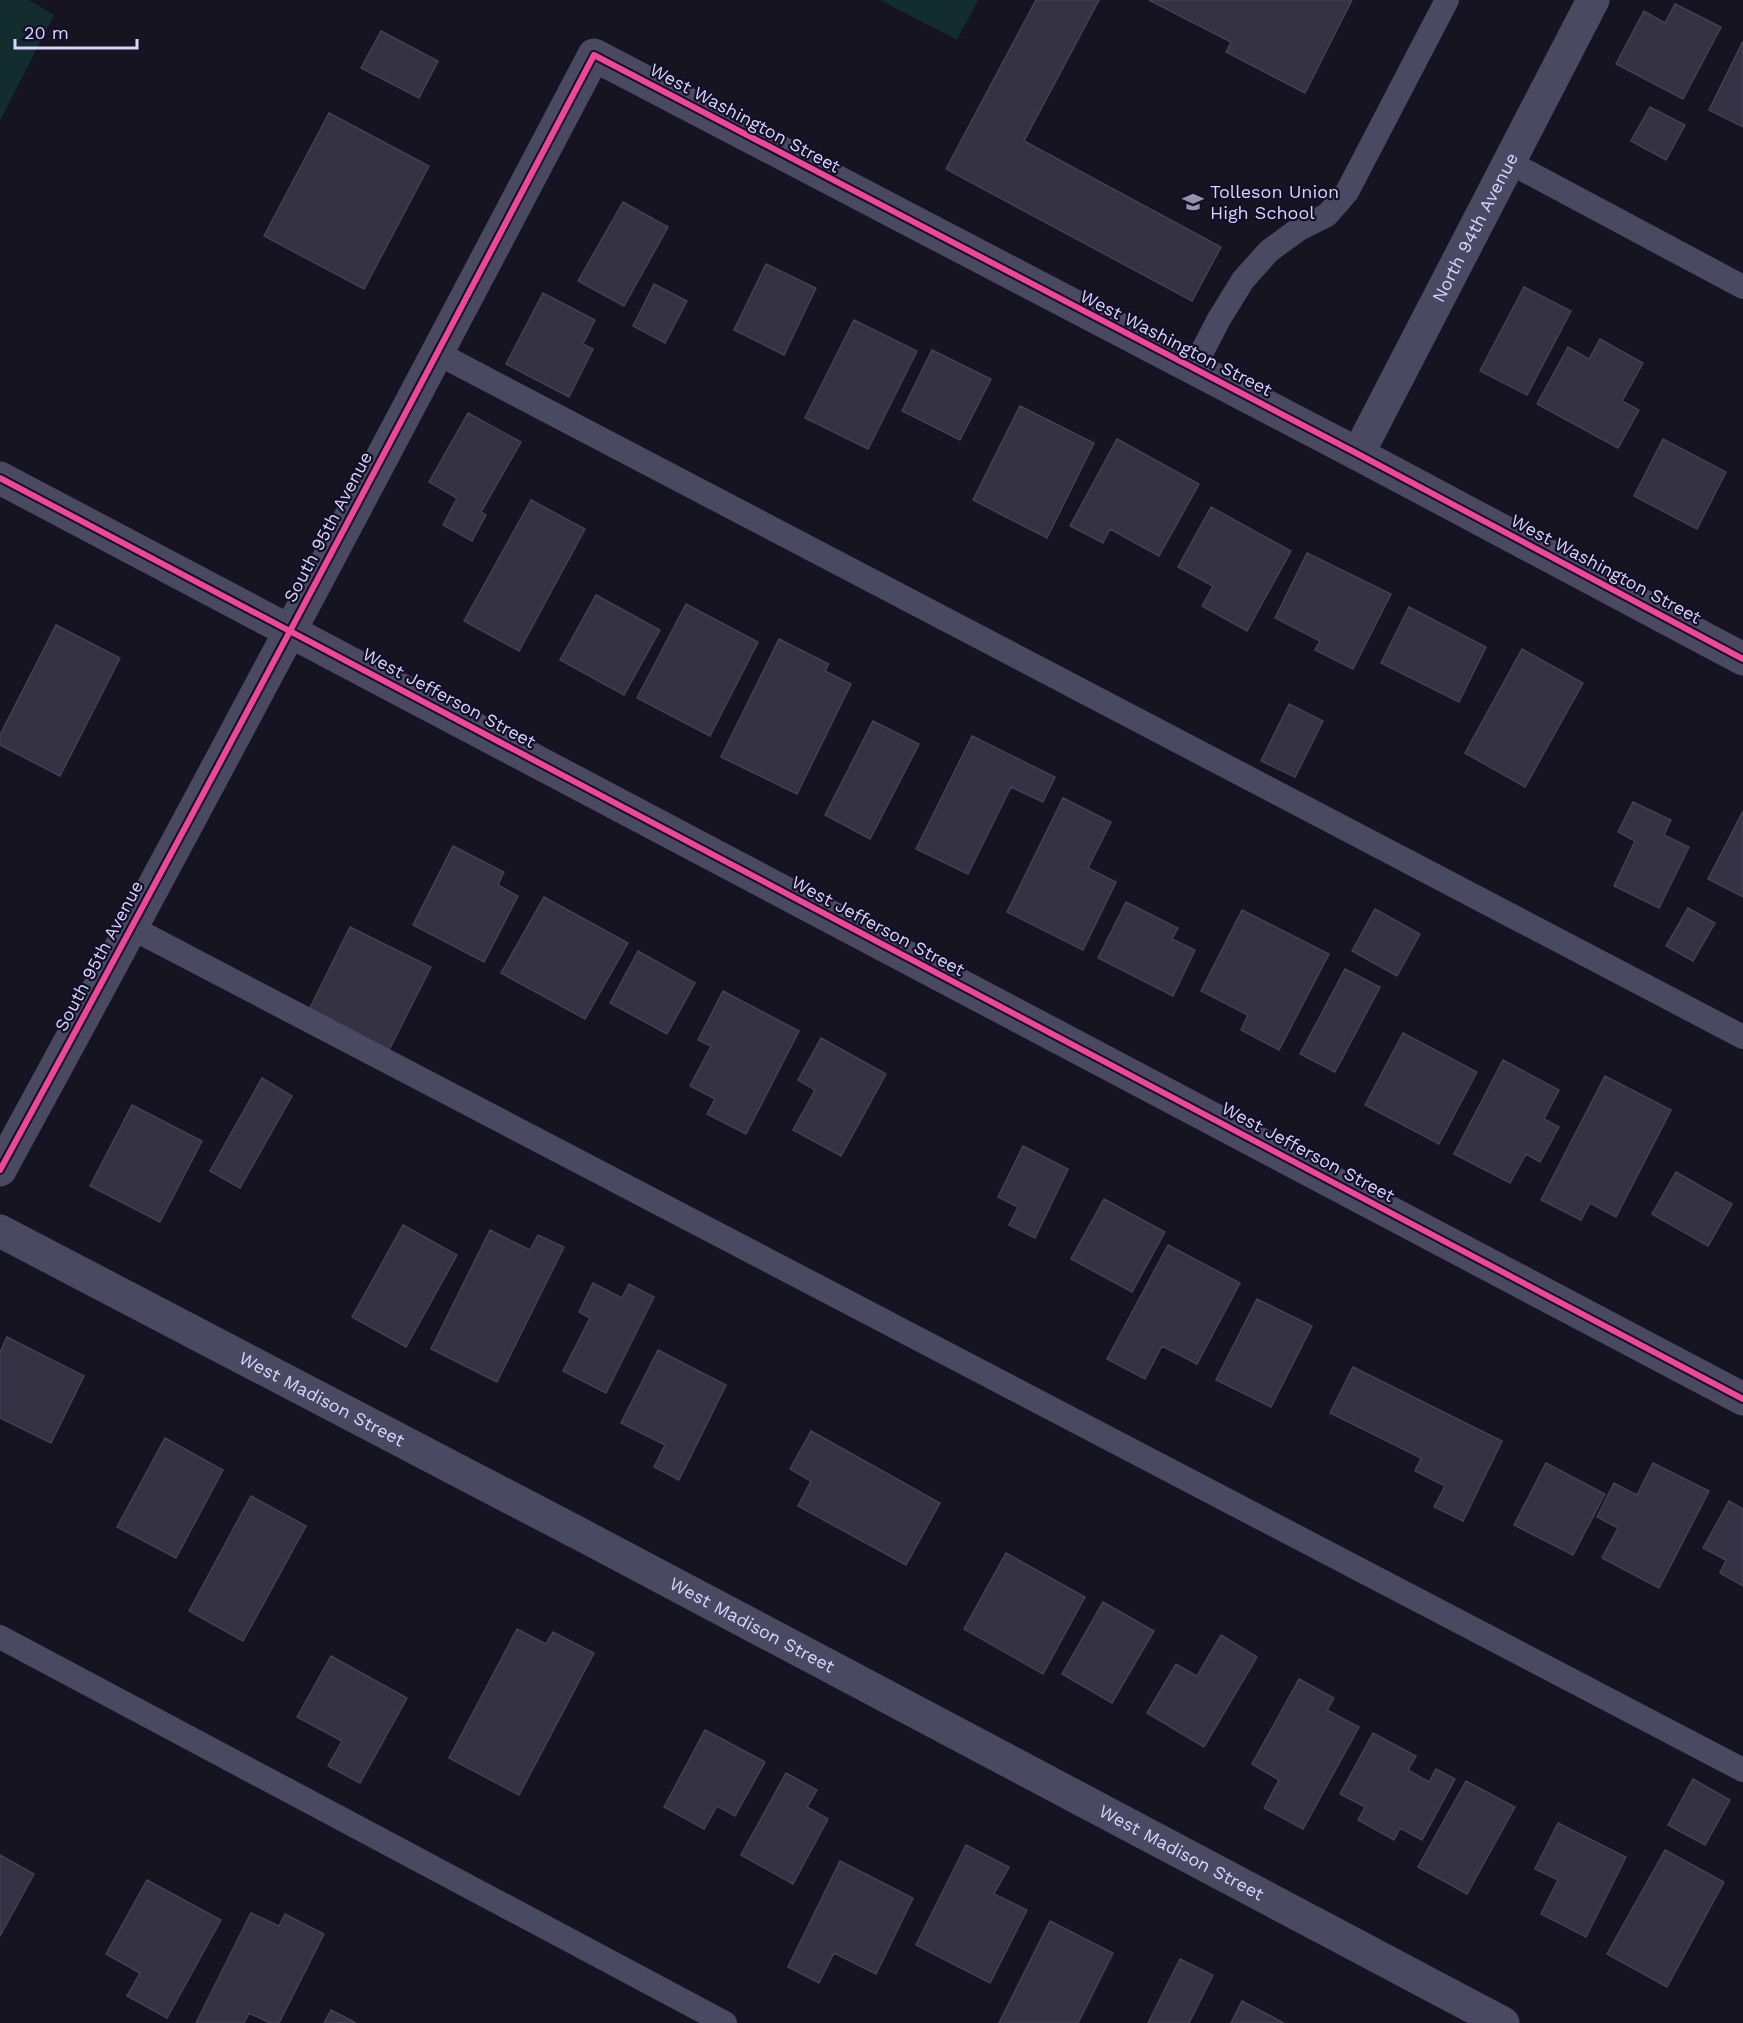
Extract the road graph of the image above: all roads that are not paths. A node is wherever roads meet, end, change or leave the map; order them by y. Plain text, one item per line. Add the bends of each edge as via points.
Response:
1 (1447, 0) edge
2 (1593, 0) edge
3 (594, 55) joint
4 (1509, 162) junction
5 (1743, 287) edge
6 (437, 353) junction
7 (1192, 369) junction
8 (1358, 454) junction
9 (0, 478) edge
10 (290, 631) junction
11 (1743, 659) edge
12 (132, 928) junction
13 (1743, 1037) edge
14 (0, 1170) edge
15 (0, 1231) edge
16 (1743, 1399) edge
17 (0, 1637) edge
18 (1743, 1770) edge
19 (725, 2023) edge
20 (1503, 2023) edge

1 - 7 lane via 1347,192 1327,215 1269,251 1243,280
2 - 4 street, North 94th Avenue
3 - 6 street, South 95th Avenue
3 - 7 street, West Washington Street
4 - 5 lane
4 - 8 street, North 94th Avenue
6 - 10 street, South 95th Avenue
6 - 13 lane
7 - 8 street, West Washington Street
8 - 11 street, West Washington Street
9 - 10 street, West Jefferson Street
10 - 12 street, South 95th Avenue
10 - 16 street, West Jefferson Street
12 - 14 street, South 95th Avenue
12 - 18 lane
15 - 20 street, West Madison Street
17 - 19 lane

